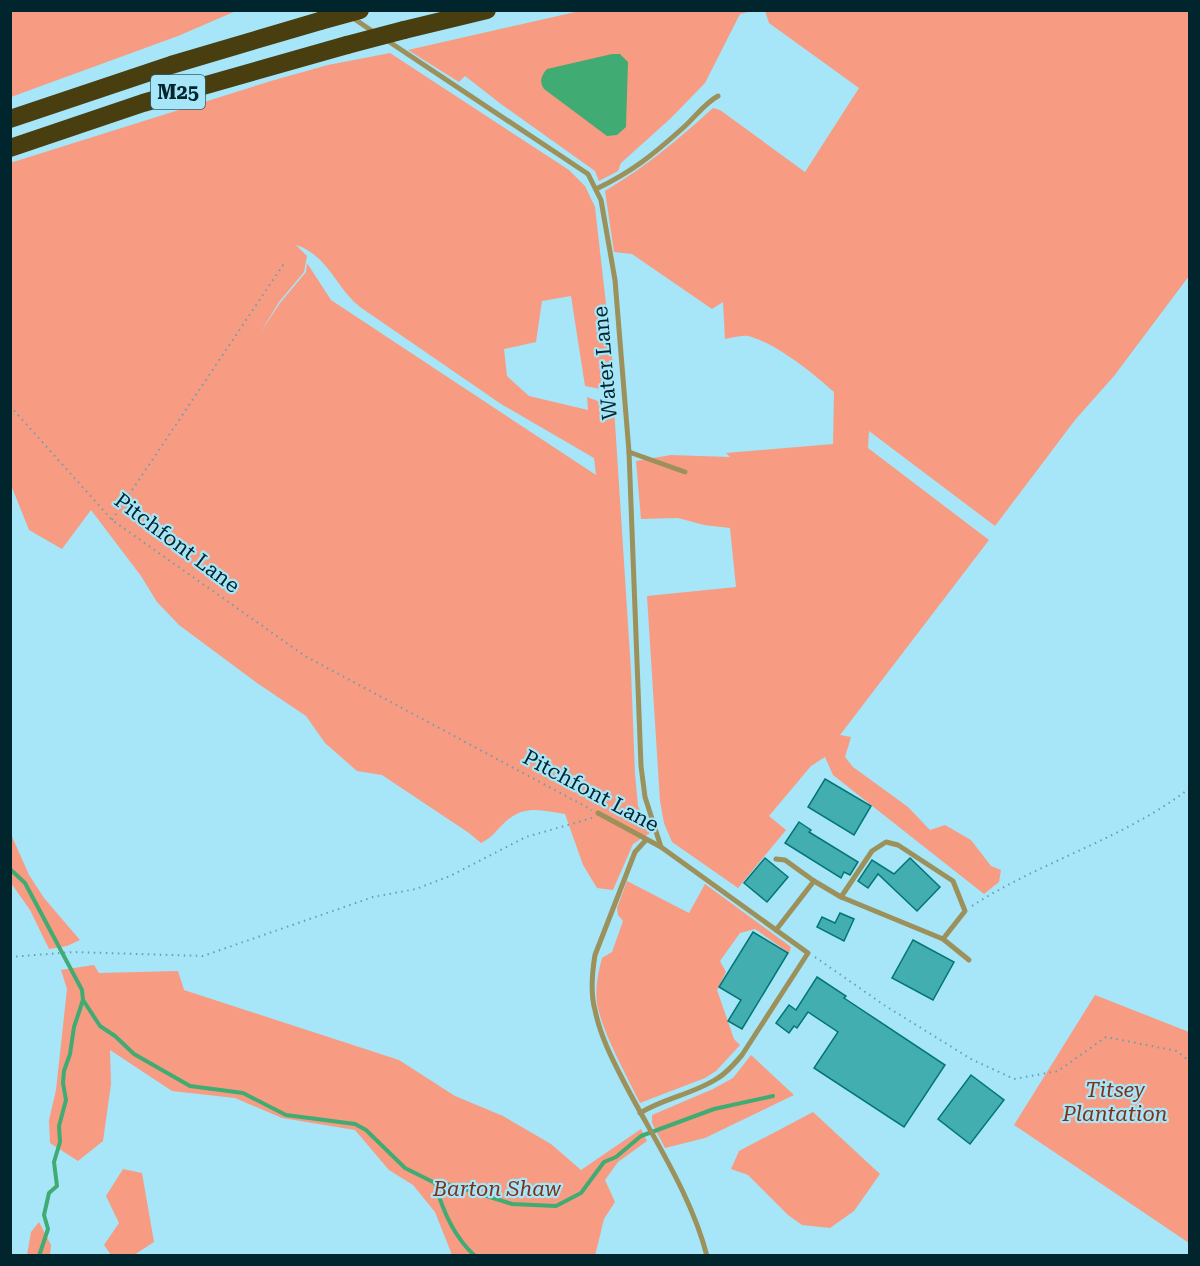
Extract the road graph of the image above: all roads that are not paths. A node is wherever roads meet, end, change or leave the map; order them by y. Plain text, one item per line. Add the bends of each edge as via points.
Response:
1 (341, 10) edge
2 (360, 10) edge
3 (487, 10) edge
4 (718, 96) dead end
5 (10, 119) edge
6 (10, 148) edge
7 (596, 189) junction
8 (629, 452) junction
9 (685, 472) dead end
10 (598, 813) road end
11 (646, 840) junction
12 (661, 847) junction
13 (776, 859) dead end
14 (814, 881) junction
15 (841, 897) junction
16 (776, 930) junction
17 (943, 939) junction
18 (969, 960) dead end
19 (640, 1113) junction
20 (707, 1256) edge

1 - 7 lane, Water Lane via 588,174
2 - 5 highway, M25, bridge via 171,65
3 - 6 highway, M25, bridge via 142,103
4 - 7 lane via 640,165
7 - 8 lane, Water Lane via 608,231 615,280
8 - 9 lane
8 - 12 lane, Water Lane via 641,766 645,797
10 - 11 lane, Pitchfont Lane
11 - 12 lane, Pitchfont Lane
11 - 19 lane via 635,852 592,970 594,1008 600,1027
12 - 16 lane, Pitchfont Lane
13 - 14 lane via 785,860
14 - 15 lane
14 - 16 lane
15 - 17 lane
15 - 17 lane via 872,851 886,842 904,849 953,881 964,911
16 - 19 lane, Pitchfont Lane via 808,953 742,1055 718,1079
17 - 18 lane
19 - 20 lane via 688,1204

